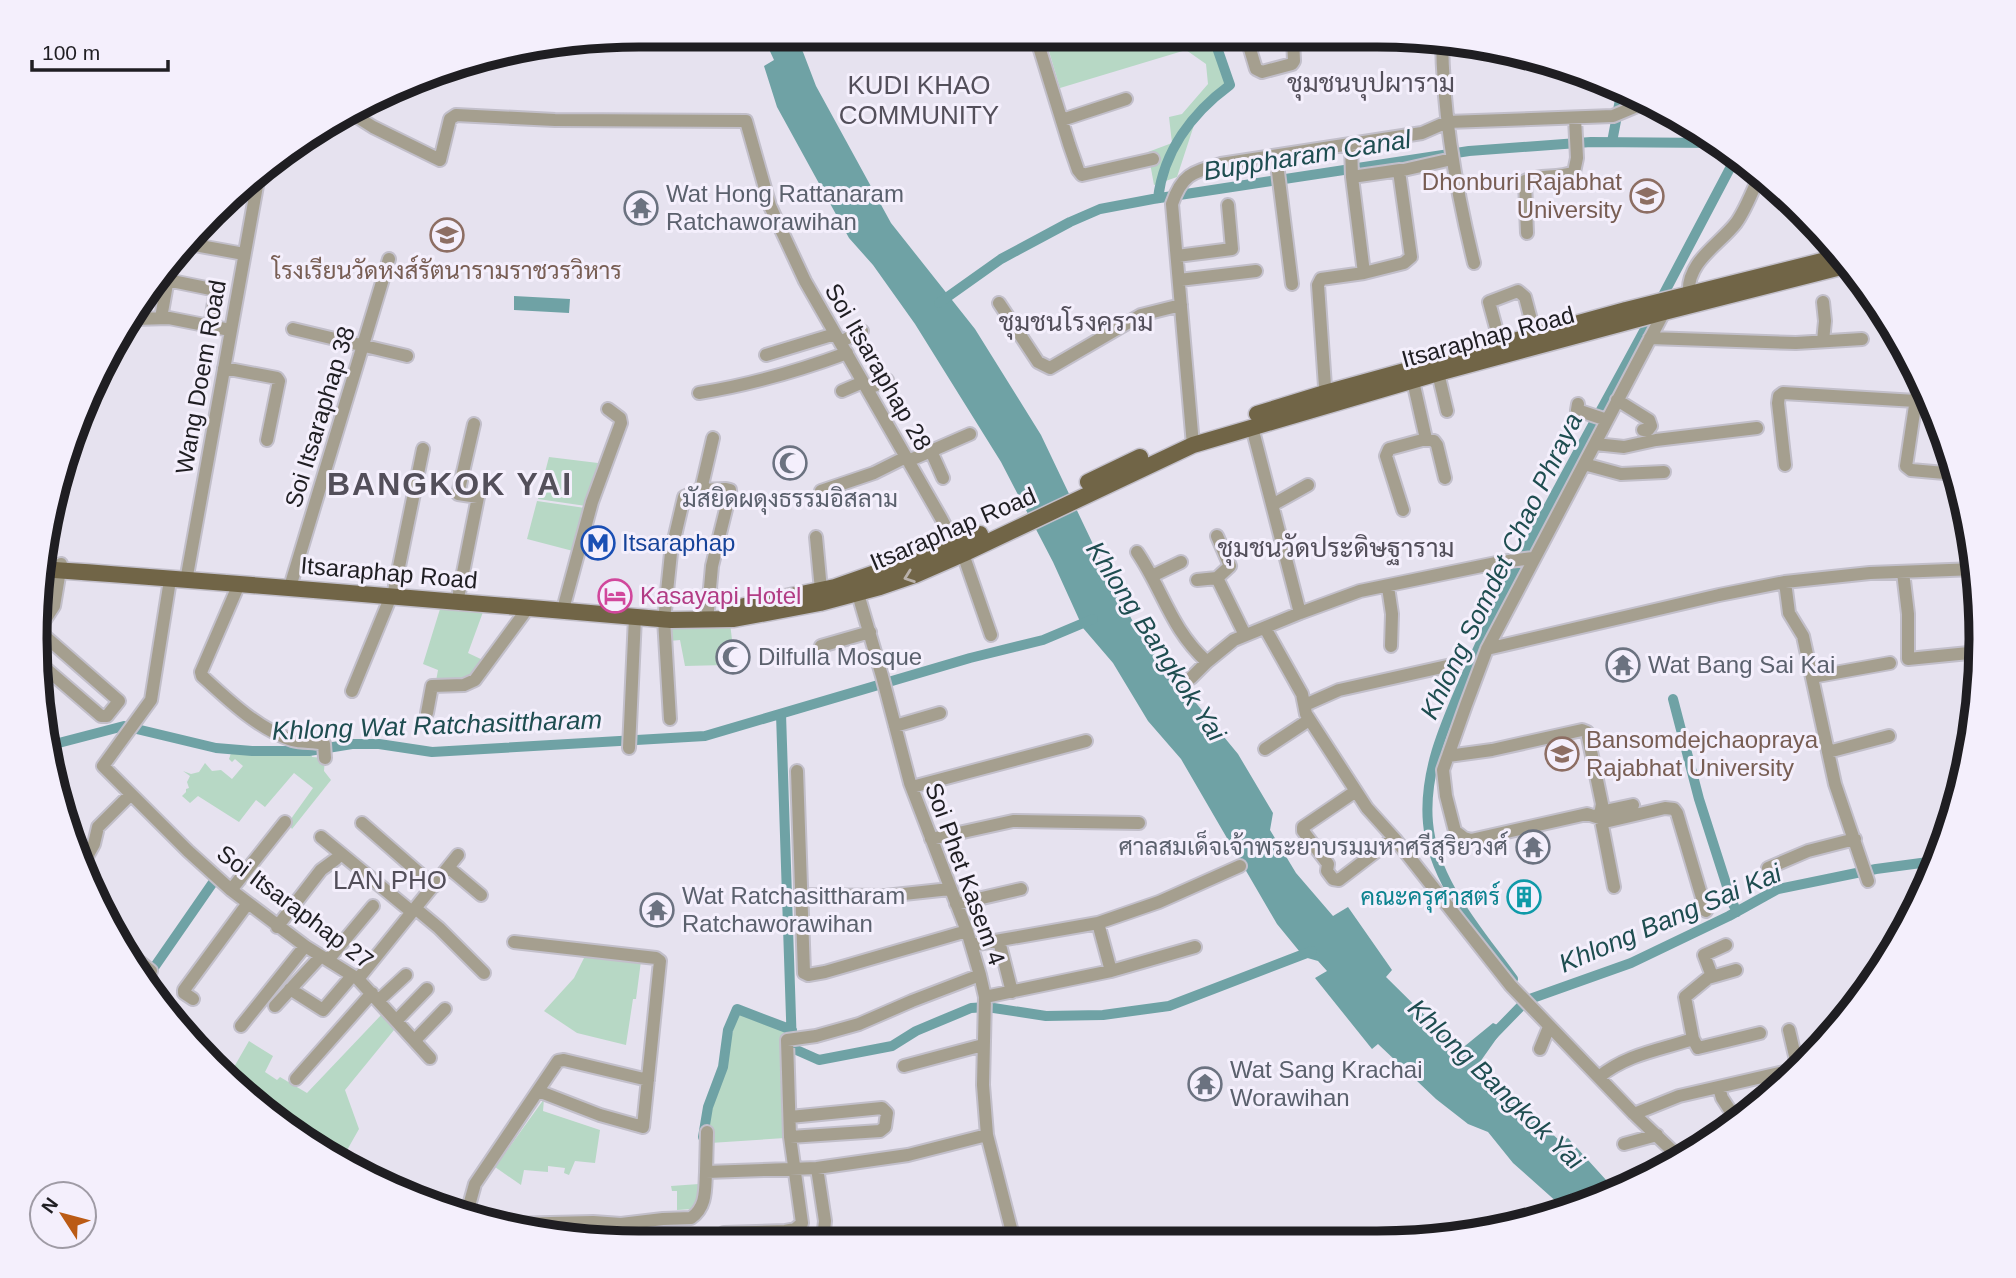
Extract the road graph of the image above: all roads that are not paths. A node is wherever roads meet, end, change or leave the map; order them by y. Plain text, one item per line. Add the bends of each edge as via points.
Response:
1 (1039, 47) edge
2 (1249, 47) edge
3 (1293, 47) edge
4 (1443, 51) edge
5 (1126, 99) dead end
6 (1635, 106) edge
7 (359, 118) edge
8 (1575, 118) junction
9 (1062, 120) junction
10 (1448, 121) junction
11 (1352, 145) junction
12 (1452, 155) junction
13 (1276, 156) junction
14 (1153, 159) dead end
15 (1352, 170) junction
16 (1400, 170) junction
17 (1755, 184) edge
18 (256, 188) edge
19 (1227, 205) dead end
20 (1527, 233) dead end
21 (197, 246) edge
22 (244, 254) junction
23 (1177, 256) junction
24 (389, 259) dead end
25 (1830, 259) edge
26 (1475, 263) dead end
27 (1837, 268) edge
28 (1256, 271) dead end
29 (1364, 273) junction
30 (169, 280) edge
31 (1179, 280) junction
32 (166, 284) edge
33 (1292, 284) dead end
34 (1689, 293) junction
35 (1823, 302) dead end
36 (999, 303) dead end
37 (1181, 305) junction
38 (1655, 310) junction
39 (161, 318) junction
40 (142, 319) edge
41 (210, 327) junction
42 (293, 329) dead end
43 (230, 330) junction
44 (862, 331) dead end
45 (1535, 335) junction
46 (1650, 338) junction
47 (1499, 339) dead end
48 (1862, 339) dead end
49 (1823, 341) junction
50 (841, 343) junction
51 (363, 346) junction
52 (766, 355) dead end
53 (407, 356) dead end
54 (224, 368) junction
55 (1438, 373) junction
56 (887, 380) dead end
57 (1413, 380) junction
58 (865, 385) junction
59 (842, 391) dead end
60 (699, 393) dead end
61 (1917, 396) edge
62 (1326, 399) junction
63 (1617, 400) junction
64 (1916, 401) junction
65 (1578, 404) dead end
66 (608, 409) dead end
67 (1447, 411) dead end
68 (1601, 418) junction
69 (474, 424) dead end
70 (1252, 426) junction
71 (1758, 428) dead end
72 (1643, 430) dead end
73 (970, 434) dead end
74 (713, 438) dead end
75 (1192, 439) junction
76 (1426, 439) junction
77 (267, 440) dead end
78 (1595, 444) junction
79 (423, 449) dead end
80 (931, 451) junction
81 (907, 459) junction
82 (1584, 464) junction
83 (1785, 465) dead end
84 (1664, 472) dead end
85 (1945, 473) edge
86 (943, 478) dead end
87 (1445, 478) dead end
88 (1308, 485) dead end
89 (701, 490) junction
90 (821, 491) dead end
91 (1274, 504) junction
92 (1403, 510) dead end
93 (1217, 536) dead end
94 (816, 537) dead end
95 (964, 547) junction
96 (1137, 552) dead end
97 (1525, 558) junction
98 (1181, 562) dead end
99 (52, 564) edge
100 (61, 567) junction
101 (52, 568) edge
102 (1965, 569) edge
103 (1903, 572) junction
104 (1152, 576) junction
105 (181, 578) junction
106 (1217, 578) junction
107 (1197, 580) dead end
108 (1785, 582) junction
109 (239, 584) junction
110 (291, 584) junction
111 (857, 587) junction
112 (1388, 587) junction
113 (821, 590) junction
114 (459, 593) junction
115 (393, 594) junction
116 (565, 602) junction
117 (528, 608) junction
118 (708, 610) junction
119 (1300, 612) junction
120 (48, 615) edge
121 (665, 615) junction
122 (635, 617) junction
123 (1265, 628) junction
124 (870, 632) junction
125 (991, 635) dead end
126 (1245, 635) junction
127 (47, 638) edge
128 (821, 646) dead end
129 (1391, 646) dead end
130 (57, 647) junction
131 (1487, 649) junction
132 (1968, 653) edge
133 (48, 659) edge
134 (1207, 662) junction
135 (1890, 663) dead end
136 (1456, 664) dead end
137 (49, 670) edge
138 (1812, 677) junction
139 (1191, 678) dead end
140 (352, 691) dead end
141 (1305, 705) junction
142 (427, 713) dead end
143 (940, 713) dead end
144 (670, 719) dead end
145 (1309, 720) junction
146 (895, 726) junction
147 (1889, 736) dead end
148 (1086, 741) dead end
149 (629, 748) dead end
150 (324, 749) dead end
151 (1265, 749) dead end
152 (1828, 752) junction
153 (1448, 756) junction
154 (797, 771) dead end
155 (912, 787) junction
156 (1356, 791) junction
157 (131, 794) junction
158 (1633, 805) dead end
159 (1600, 816) junction
160 (285, 822) dead end
161 (1139, 823) dead end
162 (362, 824) dead end
163 (321, 837) dead end
164 (1394, 838) junction
165 (931, 839) junction
166 (1855, 839) junction
167 (88, 854) edge
168 (458, 855) dead end
169 (336, 859) dead end
170 (1240, 866) dead end
171 (449, 868) junction
172 (1768, 868) dead end
173 (1866, 875) dead end
174 (434, 886) junction
175 (1614, 887) dead end
176 (950, 889) junction
177 (1021, 889) dead end
178 (231, 890) junction
179 (481, 895) dead end
180 (801, 895) junction
181 (248, 903) junction
182 (956, 904) junction
183 (373, 906) dead end
184 (413, 910) junction
185 (1706, 911) dead end
186 (1098, 923) junction
187 (278, 926) junction
188 (967, 931) junction
189 (999, 941) junction
190 (514, 942) dead end
191 (972, 945) junction
192 (1726, 945) dead end
193 (305, 946) junction
194 (1195, 947) dead end
195 (324, 958) junction
196 (147, 968) edge
197 (1736, 970) dead end
198 (151, 971) dead end
199 (1111, 971) junction
200 (484, 973) dead end
201 (406, 975) dead end
202 (980, 975) junction
203 (1712, 976) junction
204 (355, 977) junction
205 (290, 989) junction
206 (427, 989) dead end
207 (1012, 992) junction
208 (188, 994) dead end
209 (376, 997) junction
210 (275, 1006) dead end
211 (984, 1006) junction
212 (445, 1009) dead end
213 (397, 1020) junction
214 (241, 1026) dead end
215 (1549, 1027) junction
216 (1789, 1030) dead end
217 (1760, 1033) dead end
218 (1693, 1039) junction
219 (415, 1040) junction
220 (983, 1045) junction
221 (1540, 1049) dead end
222 (1795, 1057) edge
223 (430, 1058) dead end
224 (904, 1066) dead end
225 (1777, 1074) edge
226 (1599, 1077) junction
227 (296, 1079) dead end
228 (648, 1080) junction
229 (1719, 1088) junction
230 (537, 1091) junction
231 (1731, 1112) edge
232 (1634, 1114) junction
233 (790, 1117) junction
234 (707, 1132) dead end
235 (987, 1135) junction
236 (1657, 1135) junction
237 (790, 1137) junction
238 (1624, 1144) dead end
239 (1673, 1151) edge
240 (817, 1168) junction
241 (794, 1169) junction
242 (706, 1172) junction
243 (469, 1206) edge
244 (546, 1223) edge
245 (785, 1231) edge
246 (823, 1231) edge
247 (1012, 1231) edge

1 - 9 street
2 - 3 street via 1256,69 1262,72 1292,64
4 - 10 street
5 - 9 street
6 - 8 street via 1613,116
7 - 50 street, Soi Itsaraphap 28 via 440,160 450,119 456,116 746,121 770,206
8 - 10 street
8 - 20 street via 1574,172 1525,181
9 - 14 street via 1082,174
10 - 11 street via 1422,133
10 - 12 street
11 - 13 street
11 - 15 street
12 - 16 street
12 - 26 street
13 - 23 street via 1222,164 1187,177 1174,198
13 - 33 street
15 - 16 street
15 - 29 street
16 - 29 street via 1411,257
17 - 34 street via 1735,224 1694,268
18 - 22 street, Wang Doem Road
19 - 23 street via 1232,249
21 - 22 street
22 - 43 street, Wang Doem Road
23 - 31 street
24 - 51 street, Soi Itsaraphap 38
25 - 34 main road
27 - 38 main road, Itsaraphap Road
28 - 31 street
29 - 62 street via 1319,281
30 - 41 street via 216,290
31 - 37 street
32 - 39 street
34 - 38 main road
35 - 49 street
36 - 37 street via 1038,362 1050,368 1141,315
37 - 75 street
38 - 45 main road
38 - 46 street
38 - 55 main road, Itsaraphap Road
39 - 40 street
39 - 41 street
41 - 43 street
42 - 51 street
43 - 54 street, Wang Doem Road
44 - 50 street
45 - 47 street via 1525,297 1518,291 1489,302
45 - 62 main road
46 - 49 street
46 - 63 street
48 - 49 street
50 - 52 street
50 - 58 street, Soi Itsaraphap 28
50 - 60 street via 792,373
51 - 53 street
51 - 110 street, Soi Itsaraphap 38
54 - 77 street via 279,381
54 - 105 street, Wang Doem Road
55 - 57 main road, Itsaraphap Road
55 - 67 street
56 - 58 street
57 - 62 main road, Itsaraphap Road
57 - 76 street
58 - 59 street
58 - 81 street, Soi Itsaraphap 28
61 - 64 street
62 - 70 main road, Itsaraphap Road
62 - 75 main road
63 - 68 street
63 - 72 street via 1649,420 1651,426
64 - 83 street via 1783,393 1778,403
64 - 85 street via 1906,466
65 - 68 street via 1577,410
66 - 116 street via 621,423 592,502
68 - 78 street
69 - 114 street via 458,494 478,497
70 - 75 main road, Itsaraphap Road
70 - 91 street
71 - 78 street via 1624,447
73 - 80 street
74 - 89 street
75 - 95 main road, Itsaraphap Road
76 - 87 street via 1437,445
76 - 92 street via 1387,452
78 - 82 street
79 - 115 street
80 - 81 street
80 - 86 street
81 - 90 street
81 - 95 street, Soi Itsaraphap 28
82 - 84 street via 1621,474
82 - 97 street
88 - 91 street
89 - 118 street via 730,490 712,566
89 - 121 street via 684,497 671,553
91 - 119 street
93 - 106 street via 1230,566
94 - 113 street
95 - 111 main road, Itsaraphap Road via 915,575
95 - 125 street, Soi Itsaraphap 28
96 - 104 street
97 - 112 street
97 - 131 street
98 - 104 street
99 - 100 main road
100 - 101 main road, Itsaraphap Road
100 - 105 main road, Itsaraphap Road
100 - 120 street
102 - 103 street
103 - 108 street
103 - 132 street via 1908,659
104 - 134 street via 1175,624
105 - 109 main road, Itsaraphap Road
105 - 110 main road
105 - 157 street, Soi Itsaraphap 27 via 151,700 103,766
106 - 107 street
106 - 126 street
108 - 131 street
108 - 138 street via 1789,613 1803,636
109 - 110 main road, Itsaraphap Road
109 - 150 street via 202,676 281,736
110 - 115 main road
111 - 113 main road
111 - 121 main road, Itsaraphap Road via 820,603 734,619
111 - 124 street, Soi Phet Kasem 4
112 - 119 street via 1360,591
112 - 129 street
113 - 118 main road
114 - 115 main road
114 - 116 main road
115 - 117 main road, Itsaraphap Road
115 - 140 street
116 - 121 main road
117 - 122 main road, Itsaraphap Road
117 - 142 street via 475,680 432,686
118 - 121 main road
119 - 123 street
121 - 122 main road, Itsaraphap Road
121 - 144 street
122 - 149 street
123 - 126 street
123 - 141 street
124 - 128 street
124 - 146 street, Soi Phet Kasem 4
126 - 134 street
127 - 130 street
130 - 133 street
130 - 137 street via 119,701 102,716
131 - 153 street
134 - 139 street
135 - 138 street
136 - 141 street via 1339,690
138 - 152 street
141 - 145 street
143 - 146 street
145 - 151 street
145 - 156 street
146 - 155 street, Soi Phet Kasem 4
147 - 152 street
148 - 155 street
152 - 166 street
153 - 159 street via 1443,770 1446,796 1455,831 1464,838 1587,814
153 - 159 street via 1584,730 1602,804
154 - 180 street
155 - 165 street, Soi Phet Kasem 4
156 - 164 street
156 - 164 street via 1303,829 1328,864 1326,870 1336,881
157 - 167 street via 97,827
157 - 178 street, Soi Itsaraphap 27
158 - 159 street
159 - 175 street
159 - 185 street via 1609,821 1674,810
160 - 178 street
161 - 165 street via 1013,821
162 - 174 street
163 - 184 street
164 - 215 street via 1480,950
165 - 176 street, Soi Phet Kasem 4
166 - 172 street via 1812,849
166 - 173 street
168 - 171 street
169 - 187 street via 321,870
170 - 186 street
171 - 174 street
171 - 179 street
174 - 184 street
176 - 180 street via 885,896
176 - 182 street, Soi Phet Kasem 4
177 - 182 street
178 - 181 street, Soi Itsaraphap 27
180 - 188 street via 802,968 807,975
181 - 187 street, Soi Itsaraphap 27
181 - 208 street
182 - 188 street, Soi Phet Kasem 4
183 - 195 street
184 - 200 street via 439,928
184 - 204 street
186 - 189 street
186 - 199 street
187 - 193 street, Soi Itsaraphap 27
188 - 191 street, Soi Phet Kasem 4
189 - 191 street
189 - 207 street
190 - 228 street via 659,959
191 - 202 street, Soi Phet Kasem 4
192 - 203 street via 1704,955
193 - 195 street, Soi Itsaraphap 27
193 - 214 street
194 - 199 street
195 - 204 street, Soi Itsaraphap 27
195 - 205 street
196 - 198 street
197 - 203 street
199 - 207 street
201 - 209 street
202 - 211 street, Soi Phet Kasem 4
202 - 233 street via 859,1024 791,1039 786,1049
203 - 218 street via 1684,998
204 - 205 street via 323,1010
204 - 209 street, Soi Itsaraphap 27
205 - 210 street
206 - 213 street
207 - 211 street
209 - 213 street, Soi Itsaraphap 27
209 - 227 street
211 - 220 street, Soi Phet Kasem 4
212 - 219 street
213 - 219 street, Soi Itsaraphap 27
215 - 221 street
215 - 226 street
216 - 222 street
217 - 218 street via 1698,1048
218 - 226 street via 1628,1058
219 - 223 street, Soi Itsaraphap 27
220 - 224 street
220 - 235 street, Soi Phet Kasem 4
225 - 229 street
226 - 232 street
228 - 230 street via 561,1060
228 - 230 street via 643,1127
229 - 231 street
229 - 232 street via 1679,1096
230 - 243 street via 475,1184
232 - 236 street
233 - 237 street
233 - 237 street via 882,1108 887,1113 886,1127 880,1131
234 - 242 street
235 - 240 street via 908,1155
235 - 247 street, Soi Phet Kasem 4
236 - 238 street
236 - 239 street
237 - 241 street
240 - 241 street
240 - 246 street
241 - 242 street
241 - 245 street via 802,1223
242 - 244 street via 705,1200 691,1218 621,1224

